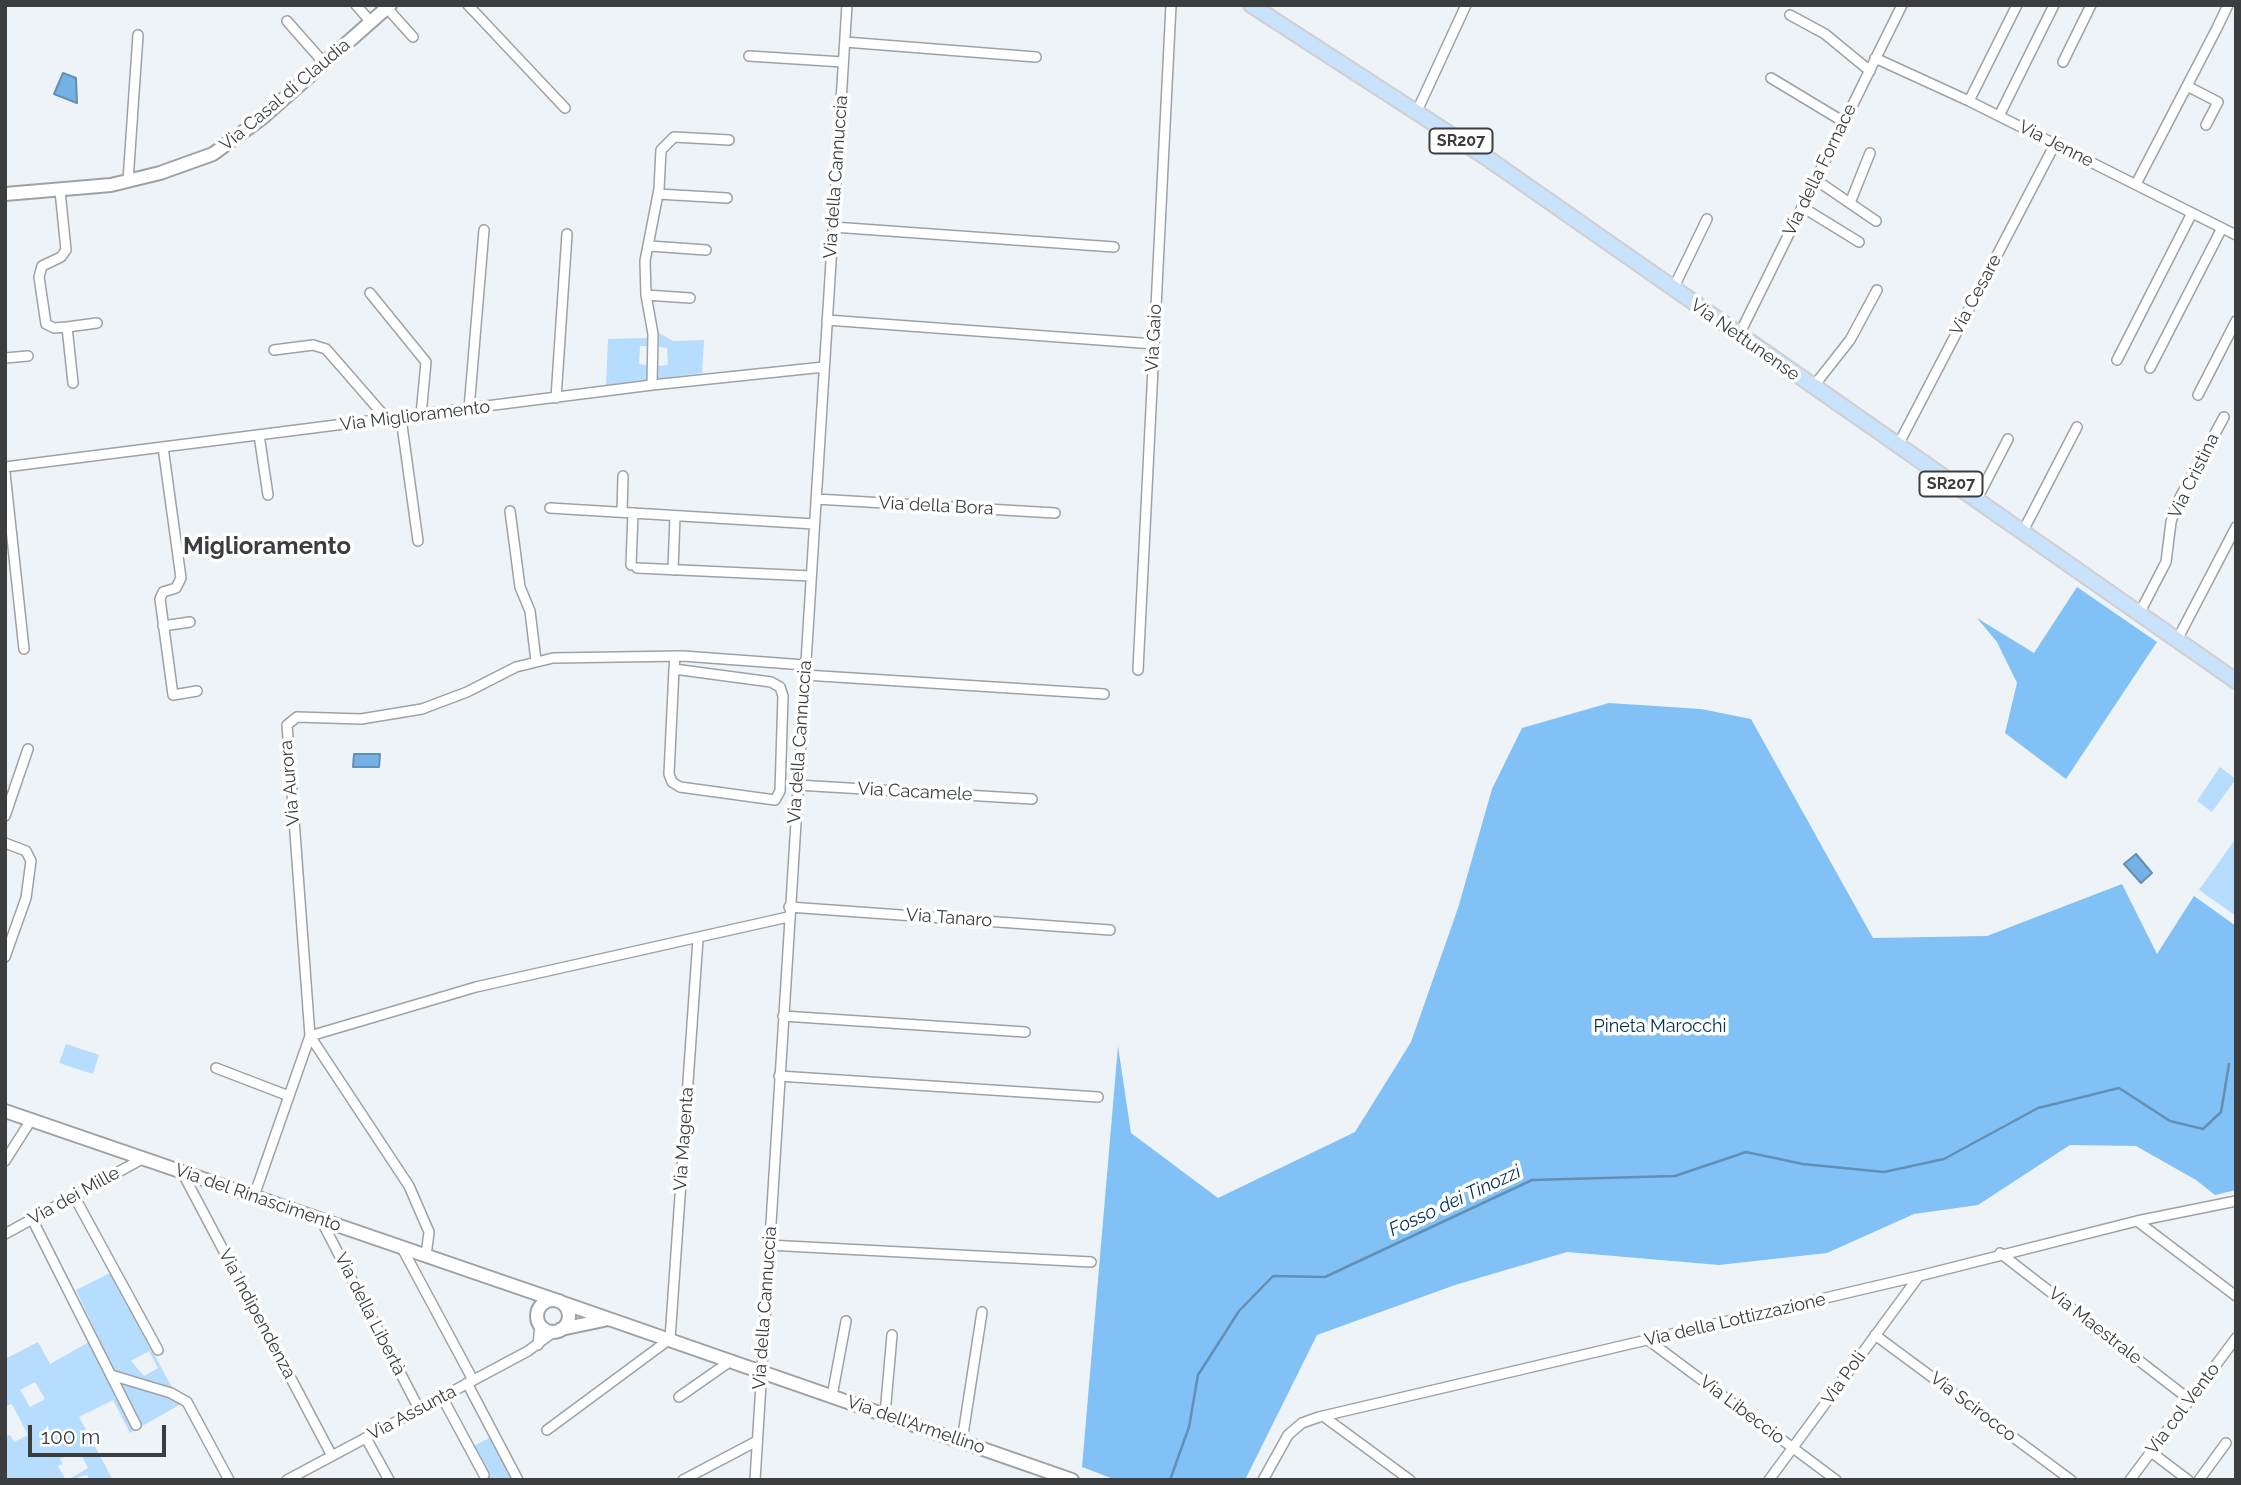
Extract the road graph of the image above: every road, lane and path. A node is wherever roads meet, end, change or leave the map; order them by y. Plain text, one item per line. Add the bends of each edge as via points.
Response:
1 (356, 5) edge
2 (468, 5) edge
3 (847, 5) edge
4 (1171, 5) edge
5 (1251, 5) edge
6 (1466, 5) edge
7 (1902, 5) edge
8 (2017, 5) edge
9 (2054, 5) edge
10 (2091, 5) edge
11 (2228, 5) edge
12 (388, 7) edge
13 (1790, 15) dead end
14 (287, 21) dead end
15 (371, 22) junction
16 (138, 35) dead end
17 (413, 37) dead end
18 (845, 41) junction
19 (749, 56) dead end
20 (1036, 57) dead end
21 (1875, 58) junction
22 (844, 62) junction
23 (2063, 62) dead end
24 (324, 63) junction
25 (1870, 71) junction
26 (1771, 78) dead end
27 (2187, 86) junction
28 (1969, 101) junction
29 (565, 108) dead end
30 (1417, 111) junction
31 (1999, 116) junction
32 (1844, 122) junction
33 (2206, 125) dead end
34 (729, 140) dead end
35 (2055, 144) junction
36 (1870, 153) dead end
37 (1816, 180) junction
38 (128, 181) junction
39 (2136, 184) junction
40 (60, 191) junction
41 (5, 194) edge
42 (658, 194) junction
43 (727, 198) dead end
44 (1850, 203) junction
45 (1802, 207) junction
46 (2192, 213) junction
47 (1707, 219) dead end
48 (1876, 221) dead end
49 (833, 227) junction
50 (2222, 228) junction
51 (484, 230) dead end
52 (567, 234) dead end
53 (2236, 234) edge
54 (1859, 242) dead end
55 (650, 246) junction
56 (1114, 247) dead end
57 (706, 250) dead end
58 (1673, 289) junction
59 (1877, 290) dead end
60 (370, 293) dead end
61 (646, 295) junction
62 (690, 298) dead end
63 (827, 320) junction
64 (2236, 321) edge
65 (97, 323) dead end
66 (67, 327) junction
67 (1739, 335) junction
68 (1154, 344) junction
69 (274, 350) dead end
70 (28, 356) dead end
71 (5, 358) edge
72 (2118, 359) dead end
73 (824, 368) junction
74 (2150, 368) dead end
75 (73, 383) dead end
76 (652, 385) junction
77 (1813, 387) junction
78 (2198, 395) dead end
79 (556, 398) junction
80 (469, 409) junction
81 (421, 415) junction
82 (2224, 417) dead end
83 (401, 418) junction
84 (387, 419) junction
85 (2077, 427) dead end
86 (259, 435) junction
87 (2008, 439) dead end
88 (163, 447) junction
89 (1897, 447) junction
90 (5, 467) edge
91 (5, 473) edge
92 (623, 476) dead end
93 (268, 495) dead end
94 (816, 499) junction
95 (1976, 501) junction
96 (550, 508) dead end
97 (510, 511) dead end
98 (622, 512) junction
99 (633, 513) junction
100 (1055, 513) dead end
101 (675, 516) junction
102 (814, 524) junction
103 (2236, 527) edge
104 (2022, 533) junction
105 (418, 541) dead end
106 (673, 570) junction
107 (811, 576) junction
108 (2139, 614) junction
109 (190, 622) dead end
110 (163, 626) junction
111 (2177, 640) junction
112 (24, 649) dead end
113 (675, 656) junction
114 (536, 661) junction
115 (674, 669) junction
116 (805, 670) junction
117 (1138, 670) dead end
118 (2236, 681) edge
119 (197, 691) dead end
120 (1104, 694) dead end
121 (28, 749) dead end
122 (797, 785) junction
123 (1032, 799) dead end
124 (5, 816) edge
125 (5, 844) edge
126 (789, 912) junction
127 (1110, 930) dead end
128 (698, 939) junction
129 (5, 957) edge
130 (783, 1016) junction
131 (1025, 1031) dead end
132 (310, 1036) junction
133 (216, 1068) dead end
134 (779, 1076) junction
135 (289, 1096) junction
136 (1098, 1097) dead end
137 (5, 1111) edge
138 (31, 1120) junction
139 (142, 1159) junction
140 (5, 1161) edge
141 (182, 1172) junction
142 (75, 1196) junction
143 (254, 1196) junction
144 (2236, 1201) edge
145 (32, 1219) junction
146 (321, 1220) junction
147 (2137, 1220) junction
148 (5, 1234) edge
149 (768, 1245) junction
150 (402, 1248) junction
151 (2000, 1253) junction
152 (426, 1256) junction
153 (1091, 1262) dead end
154 (1919, 1276) junction
155 (510, 1284) junction
156 (2236, 1296) edge
157 (560, 1302) junction
158 (982, 1312) dead end
159 (539, 1320) junction
160 (608, 1320) junction
161 (846, 1321) dead end
162 (558, 1330) junction
163 (892, 1335) dead end
164 (1875, 1335) junction
165 (670, 1339) junction
166 (1648, 1340) junction
167 (2235, 1342) edge
168 (538, 1345) junction
169 (158, 1350) dead end
170 (732, 1360) junction
171 (761, 1371) junction
172 (111, 1375) junction
173 (470, 1382) junction
174 (832, 1395) junction
175 (442, 1397) junction
176 (679, 1397) dead end
177 (2190, 1400) junction
178 (419, 1409) junction
179 (885, 1414) junction
180 (1324, 1416) junction
181 (136, 1425) dead end
182 (547, 1430) dead end
183 (366, 1438) junction
184 (757, 1441) junction
185 (962, 1441) junction
186 (2226, 1443) dead end
187 (1793, 1447) junction
188 (2151, 1452) junction
189 (332, 1456) junction
190 (1034, 1466) junction
191 (484, 1475) dead end
192 (229, 1480) edge
193 (287, 1480) edge
194 (388, 1480) edge
195 (518, 1480) edge
196 (683, 1480) edge
197 (755, 1480) edge
198 (1050, 1480) edge
199 (1072, 1480) edge
200 (1263, 1480) edge
201 (1410, 1480) edge
202 (1769, 1480) edge
203 (1836, 1480) edge
204 (2071, 1480) edge
205 (2130, 1480) edge
206 (2188, 1480) edge
207 (2199, 1480) edge

1 - 15 street
2 - 29 street
3 - 18 street, Via della Cannuccia
4 - 68 street, Via Gaio
5 - 30 main road, Via Nettunense / SR207
6 - 30 street
7 - 21 street, Via della Fornace
8 - 28 street
9 - 31 street
10 - 23 street
11 - 27 street
12 - 15 street, Via Casal di Claudia
12 - 17 street
13 - 25 street via 1825,34
14 - 24 street
15 - 24 street, Via Casal di Claudia
16 - 38 street
18 - 20 street
18 - 22 street, Via della Cannuccia
19 - 22 street
21 - 25 street, Via della Fornace
21 - 28 street, Via Jenne
22 - 49 street, Via della Cannuccia
24 - 38 street, Via Casal di Claudia via 220,150
25 - 32 street, Via della Fornace
26 - 32 street
27 - 33 street via 2218,102
27 - 39 street
28 - 31 street, Via Jenne
30 - 58 main road, Via Nettunense / SR207
31 - 35 street, Via Jenne
32 - 37 street, Via della Fornace
34 - 42 street via 668,140 661,150
35 - 39 street, Via Jenne
35 - 89 street, Via Cesare
36 - 44 street
37 - 44 street
37 - 45 street, Via della Fornace
38 - 40 street, Via Casal di Claudia
39 - 46 street, Via Jenne
40 - 41 street, Via Casal di Claudia
40 - 66 street via 65,250 61,257 44,264 39,277 46,324
42 - 43 street
42 - 55 street
44 - 48 street
45 - 54 street
45 - 67 street, Via della Fornace
46 - 50 street, Via Jenne
46 - 72 street
47 - 58 street
49 - 56 street
49 - 63 street, Via della Cannuccia
50 - 53 street, Via Jenne
50 - 74 street
51 - 80 street
52 - 79 street
55 - 57 street
55 - 61 street via 645,261
58 - 67 main road, Via Nettunense / SR207
59 - 77 street via 1850,340
60 - 81 street via 426,362
61 - 62 street
61 - 76 street via 653,334
63 - 68 street
63 - 73 street, Via della Cannuccia
64 - 78 street
65 - 66 street
66 - 75 street
67 - 77 main road, Via Nettunense / SR207
68 - 117 street, Via Gaio
69 - 84 street via 313,345 326,349
70 - 71 street
73 - 76 street, Via Miglioramento
73 - 94 street, Via della Cannuccia
76 - 79 street, Via Miglioramento
77 - 89 main road, Via Nettunense / SR207
79 - 80 street, Via Miglioramento
80 - 81 street, Via Miglioramento
81 - 83 street, Via Miglioramento
82 - 108 street, Via Cristina via 2177,503 2165,564
83 - 84 street, Via Miglioramento
83 - 105 street
84 - 86 street, Via Miglioramento
85 - 104 street
86 - 88 street, Via Miglioramento
86 - 93 street
87 - 95 street
88 - 90 street, Via Miglioramento
88 - 110 street via 181,578 176,588 161,596
89 - 95 main road, Via Nettunense / SR207
91 - 112 street
92 - 98 street
94 - 100 street, Via della Bora
94 - 102 street, Via della Cannuccia
95 - 104 main road, Via Nettunense / SR207
96 - 98 street
97 - 114 street
98 - 99 street
99 - 101 street
99 - 106 street via 634,567
101 - 102 street
101 - 106 street
102 - 107 street, Via della Cannuccia
103 - 111 street
104 - 108 main road, Via Nettunense / SR207
106 - 107 street
107 - 116 street, Via della Cannuccia
108 - 111 main road, Via Nettunense / SR207
109 - 110 street
110 - 119 street via 173,699
111 - 118 main road, Via Nettunense / SR207
113 - 114 street, Via Aurora via 574,656
113 - 115 street
113 - 116 street, Via Aurora
114 - 132 street, Via Aurora via 422,709 357,720 299,717 287,724
115 - 115 street via 780,687 780,792 775,800 680,787 672,782
116 - 120 street, Via Aurora
116 - 122 street, Via della Cannuccia
121 - 124 street
122 - 123 street, Via Cacamele
122 - 126 street, Via della Cannuccia
125 - 129 street via 26,851 32,861 26,898
126 - 127 street, Via Tanaro
126 - 128 street
126 - 130 street, Via della Cannuccia
128 - 132 street via 476,987
128 - 165 street, Via Magenta
130 - 131 street
130 - 134 street, Via della Cannuccia
132 - 135 street
132 - 152 street, Via Aurora via 409,1186 429,1232
133 - 135 street
134 - 136 street
134 - 149 street, Via della Cannuccia
135 - 143 street
137 - 138 street, Via del Rinascimento
138 - 139 street, Via del Rinascimento
138 - 140 street
139 - 141 street, Via del Rinascimento
139 - 142 street, Via dei Mille
141 - 143 street, Via del Rinascimento
141 - 189 street, Via Indipendenza
142 - 145 street, Via dei Mille
142 - 169 street
143 - 146 street, Via del Rinascimento
144 - 147 street, Via della Lottizzazione
145 - 148 street, Via dei Mille
145 - 172 street
146 - 150 street, Via del Rinascimento
146 - 178 street, Via della Libertà
147 - 151 street, Via della Lottizzazione
147 - 156 street
149 - 153 street
149 - 171 street, Via della Cannuccia
150 - 152 street, Via del Rinascimento
150 - 173 street
151 - 154 street, Via della Lottizzazione
151 - 177 street, Via Maestrale
152 - 155 street, Via del Rinascimento
154 - 164 street, Via Poli
154 - 166 street, Via della Lottizzazione
155 - 157 street, Via del Rinascimento
155 - 159 street, Via del Rinascimento
157 - 159 street via 544,1303
157 - 160 street, Via del Rinascimento
157 - 162 street via 569,1317
158 - 185 street
159 - 162 street
159 - 168 street
160 - 162 street, Via del Rinascimento
160 - 165 street, Via del Rinascimento
161 - 174 street
162 - 168 street, Via Assunta
163 - 179 street
164 - 187 street, Via Poli
164 - 204 street, Via Scirocco
165 - 170 street, Via del Rinascimento
165 - 182 street
166 - 180 street, Via della Lottizzazione
166 - 187 street, Via Libeccio
167 - 177 street, Via col Vento
168 - 173 street, Via Assunta
170 - 171 street, Via del Rinascimento
170 - 176 street
171 - 174 street, Via dell'Armellino
171 - 184 street, Via della Cannuccia
172 - 181 street
172 - 192 street via 175,1394 187,1402
173 - 175 street, Via Assunta
173 - 195 street
174 - 179 street, Via dell'Armellino
175 - 178 street, Via Assunta
175 - 191 street
177 - 188 street, Via col Vento
178 - 183 street, Via Assunta
179 - 185 street, Via dell'Armellino
180 - 200 street, Via della Lottizzazione via 1291,1431
180 - 201 street
183 - 189 street, Via Assunta
183 - 194 street
184 - 196 street
184 - 197 street, Via della Cannuccia
185 - 190 street, Via dell'Armellino
186 - 207 street
187 - 202 street, Via Poli
187 - 203 street, Via Libeccio
188 - 205 street, Via col Vento
188 - 206 street
189 - 193 street, Via Assunta
190 - 198 street
190 - 199 street, Via dell'Armellino

